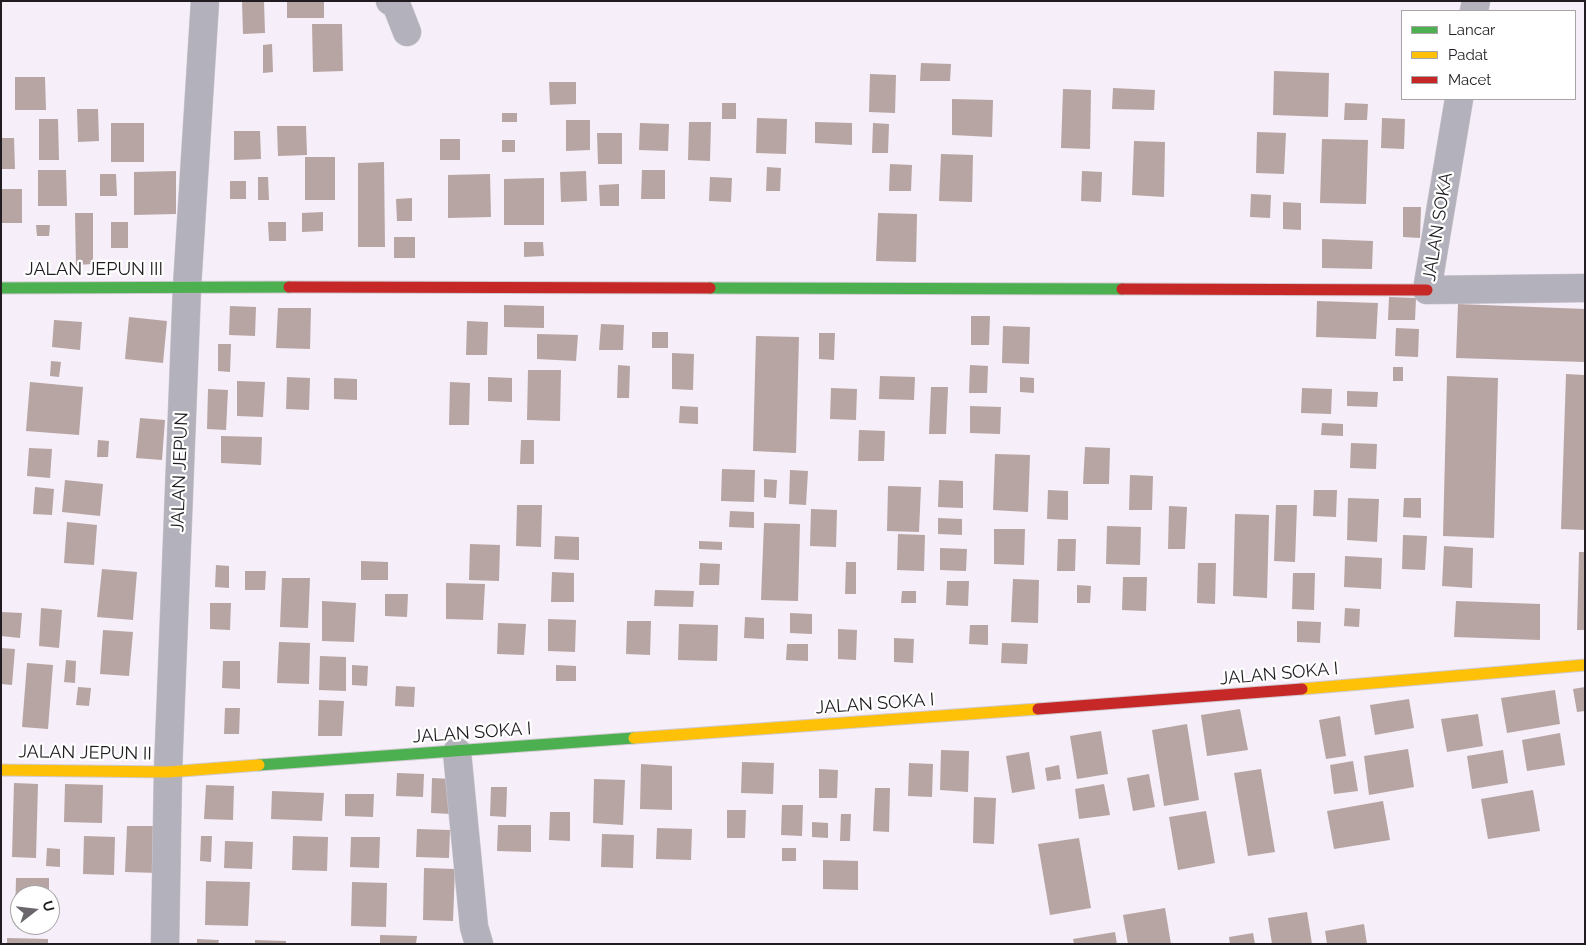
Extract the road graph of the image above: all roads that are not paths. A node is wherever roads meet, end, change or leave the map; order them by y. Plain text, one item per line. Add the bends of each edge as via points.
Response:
1 (205, 1) edge
2 (390, 1) edge
3 (407, 32) dead end
4 (1459, 100) edge
5 (187, 287) junction
6 (1, 288) edge
7 (1585, 288) edge
8 (1427, 290) junction
9 (1585, 665) edge
10 (457, 752) junction
11 (1, 770) edge
12 (168, 772) junction
13 (165, 944) edge
14 (479, 944) edge

1 - 5 street, JALAN JEPUN
2 - 3 street via 396,4
4 - 8 street, JALAN SOKA
5 - 6 street, JALAN JEPUN III
5 - 8 street, JALAN JEPUN III
5 - 12 street, JALAN JEPUN
7 - 8 street, JALAN SOKA
9 - 10 street, JALAN SOKA I via 1237,695
10 - 12 street, JALAN SOKA I
10 - 14 street via 474,927
11 - 12 street, JALAN JEPUN II
12 - 13 street, JALAN JEPUN

